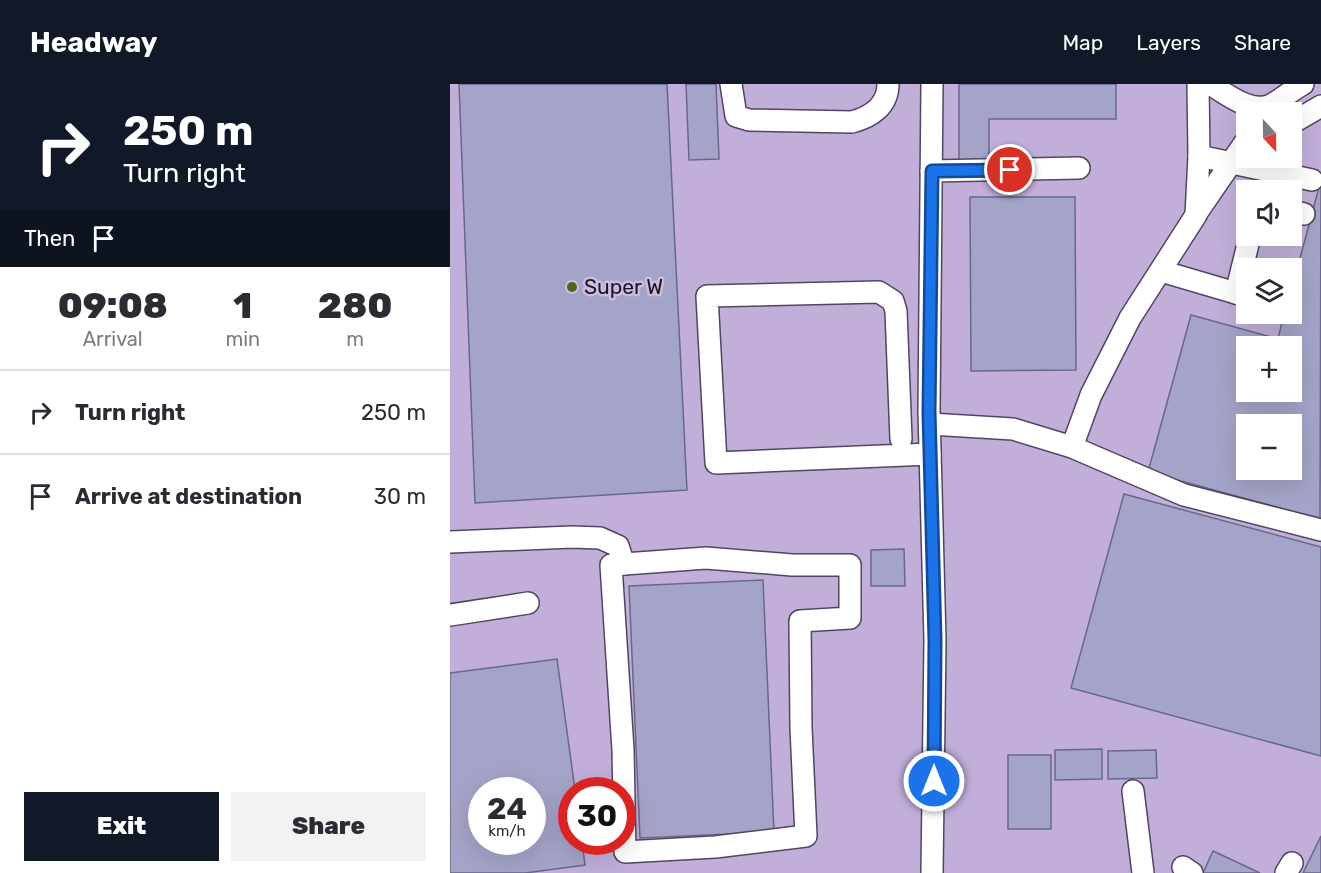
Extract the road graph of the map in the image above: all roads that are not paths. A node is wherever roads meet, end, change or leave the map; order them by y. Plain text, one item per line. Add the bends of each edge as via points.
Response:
1 (731, 84) edge
2 (888, 84) edge
3 (932, 84) edge
4 (1198, 84) edge
5 (1210, 84) edge
6 (1303, 84) edge
7 (1243, 102) edge
8 (1278, 102) edge
9 (1321, 106) edge
10 (1302, 117) edge
11 (1199, 156) junction
12 (1236, 156) edge
13 (1231, 163) junction
14 (1236, 163) edge
15 (1079, 168) dead end
16 (1283, 168) edge
17 (932, 171) junction
18 (1312, 180) dead end
19 (1196, 215) junction
20 (1161, 271) junction
21 (1236, 293) edge
22 (930, 424) junction
23 (901, 439) dead end
24 (1072, 447) junction
25 (930, 454) junction
26 (1321, 530) edge
27 (450, 543) edge
28 (624, 564) junction
29 (528, 603) dead end
30 (450, 615) edge
31 (1133, 791) dead end
32 (932, 873) edge
33 (1143, 873) edge

1 - 2 street via 736,116 749,120 852,122 868,117 881,106
3 - 17 street
4 - 11 street
5 - 7 street
6 - 8 street
9 - 10 street
11 - 13 street
11 - 19 street
12 - 13 street
13 - 14 street
13 - 19 street
15 - 17 street
16 - 18 street
17 - 22 street
19 - 20 street
20 - 21 street
20 - 24 street via 1130,318 1091,395
22 - 24 street via 1013,429
22 - 25 street
23 - 25 street via 893,301 879,292 707,296 716,463
24 - 26 street via 1184,495
25 - 32 street via 935,640
27 - 28 street via 600,538 618,546
28 - 28 street via 611,565 625,852 806,836 800,621 850,618 850,565 706,558
29 - 30 street
31 - 33 street

